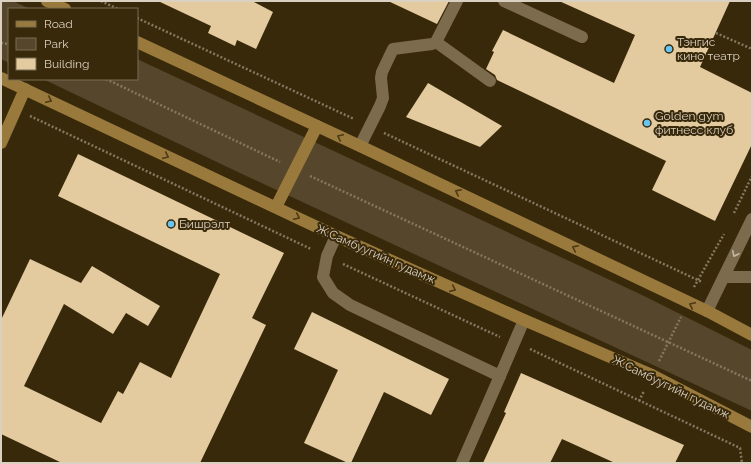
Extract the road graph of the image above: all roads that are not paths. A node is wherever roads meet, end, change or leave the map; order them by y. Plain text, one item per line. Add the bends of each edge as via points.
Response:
1 (46, 1) edge
2 (457, 1) edge
3 (504, 1) edge
4 (63, 8) edge
5 (582, 37) dead end
6 (138, 42) edge
7 (436, 42) junction
8 (1, 78) edge
9 (490, 81) dead end
10 (25, 89) junction
11 (317, 126) junction
12 (1, 143) edge
13 (360, 146) junction
14 (276, 208) junction
15 (752, 219) edge
16 (336, 236) junction
17 (724, 277) junction
18 (752, 277) edge
19 (707, 311) junction
20 (524, 320) junction
21 (752, 335) edge
22 (500, 376) junction
23 (752, 427) edge
24 (462, 463) edge

1 - 4 main road
2 - 7 street
3 - 5 street
6 - 11 main road
7 - 9 street
7 - 13 street via 393,49 382,72 383,98
8 - 10 main road, Ж.Самбуугийн гудамж
10 - 12 main road
10 -> 14 main road, Ж.Самбуугийн гудамж
13 -> 11 main road
11 - 14 main road
19 -> 13 main road
14 -> 16 main road, Ж.Самбуугийн гудамж
15 -> 17 street
16 -> 20 main road, Ж.Самбуугийн гудамж
16 - 22 street via 327,256 323,277 334,293 350,305
17 - 18 street
17 - 19 street
19 - 21 main road
20 - 22 street
20 - 23 main road, Ж.Самбуугийн гудамж via 652,375
22 - 24 street

